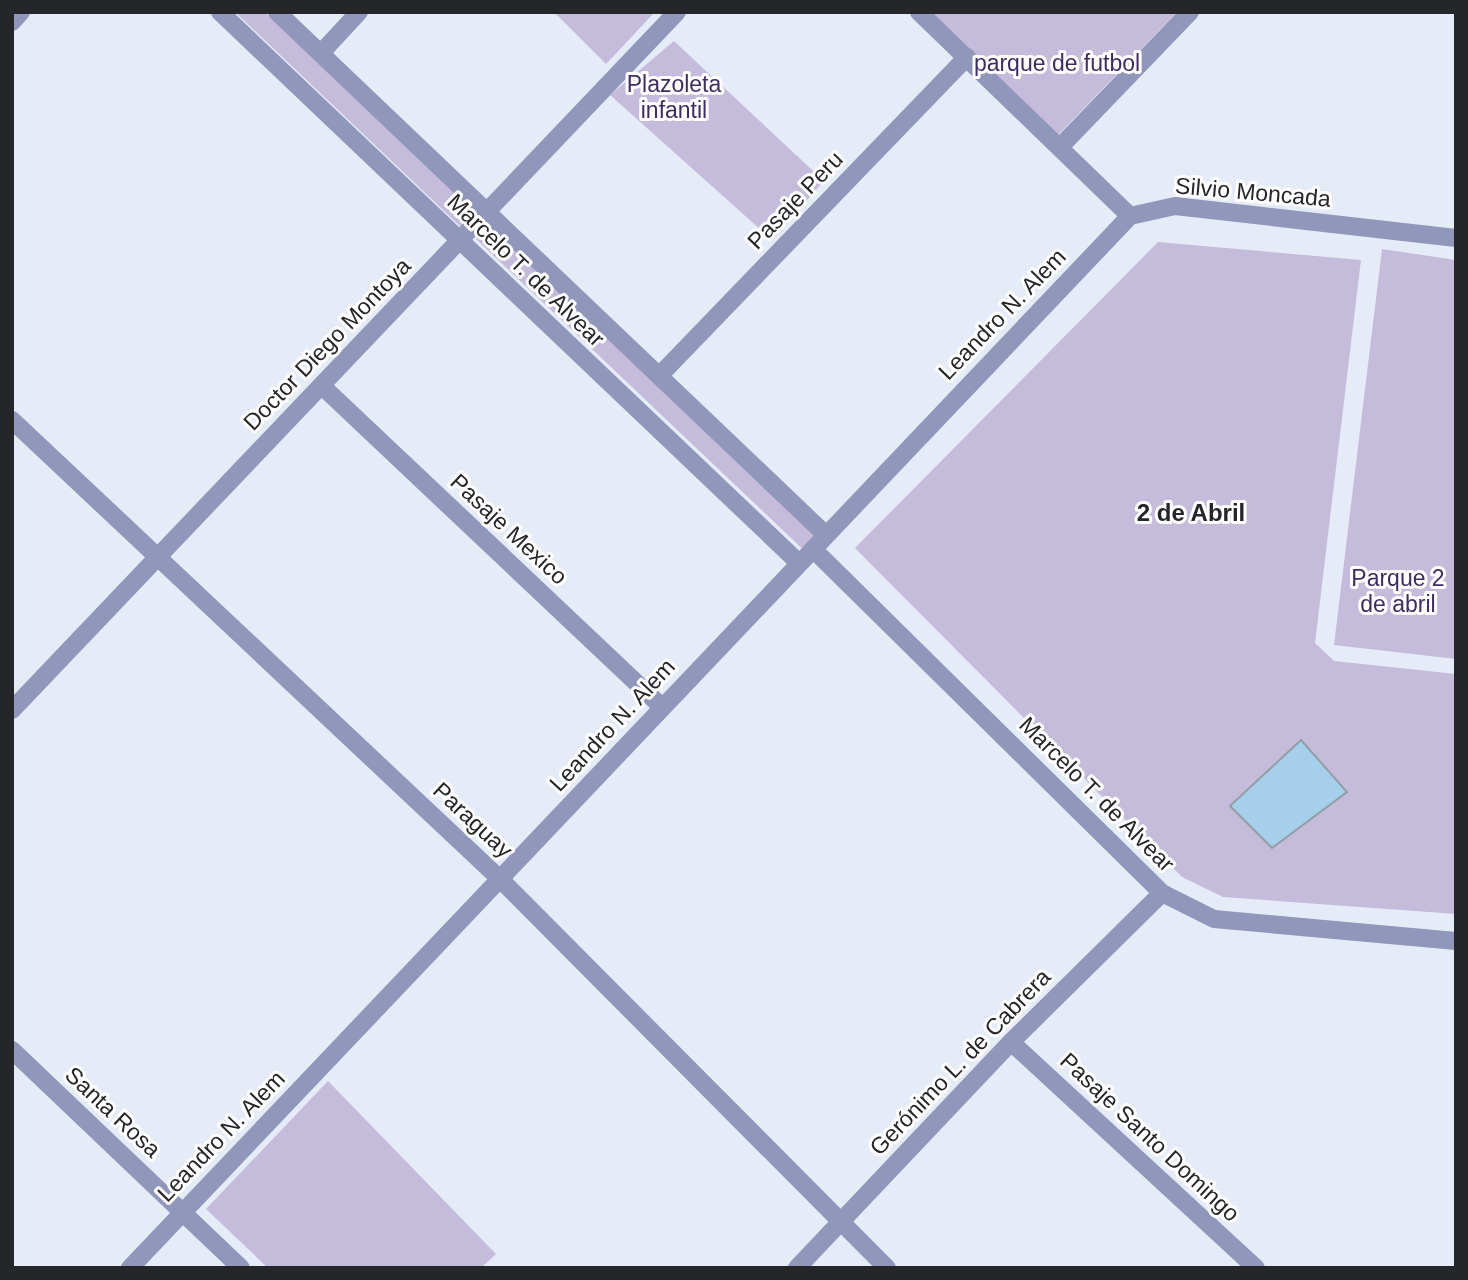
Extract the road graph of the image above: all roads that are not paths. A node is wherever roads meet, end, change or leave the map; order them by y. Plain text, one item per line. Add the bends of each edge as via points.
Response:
1 (21, 12) edge
2 (220, 12) edge
3 (277, 12) edge
4 (359, 12) edge
5 (677, 12) edge
6 (919, 12) edge
7 (1190, 12) edge
8 (12, 22) edge
9 (321, 53) junction
10 (967, 57) junction
11 (1059, 147) junction
12 (487, 212) junction
13 (1129, 216) junction
14 (1456, 238) edge
15 (460, 241) junction
16 (659, 376) junction
17 (322, 386) junction
18 (12, 420) edge
19 (826, 535) junction
20 (813, 548) junction
21 (158, 557) junction
22 (799, 563) junction
23 (662, 707) junction
24 (12, 710) edge
25 (500, 879) junction
26 (1162, 893) junction
27 (1456, 941) edge
28 (1011, 1042) junction
29 (12, 1051) edge
30 (183, 1212) junction
31 (840, 1222) junction
32 (130, 1268) edge
33 (242, 1268) edge
34 (797, 1268) edge
35 (887, 1268) edge
36 (1256, 1268) edge

1 - 8 street
2 - 15 street, Marcelo T. de Alvear
3 - 9 street, Marcelo T. de Alvear
4 - 9 street
5 - 12 street, Doctor Diego Montoya
6 - 10 street
7 - 11 street
9 - 12 street, Marcelo T. de Alvear
10 - 11 street
10 - 16 street, Pasaje Peru
11 - 13 street
12 - 15 street, Doctor Diego Montoya
12 - 16 street, Marcelo T. de Alvear
13 - 14 street, Silvio Moncada via 1175,206
13 - 19 street, Leandro N. Alem
15 - 17 street, Doctor Diego Montoya
15 - 22 street, Marcelo T. de Alvear
16 - 19 street, Marcelo T. de Alvear
17 - 21 street, Doctor Diego Montoya
17 - 23 street, Pasaje Mexico
18 - 21 street, Paraguay
19 - 20 street, Leandro N. Alem
20 - 22 street, Leandro N. Alem
20 - 26 street, Marcelo T. de Alvear
21 - 24 street, Doctor Diego Montoya
21 - 25 street, Paraguay
22 - 23 street, Leandro N. Alem
23 - 25 street, Leandro N. Alem
25 - 30 street, Leandro N. Alem
25 - 31 street, Paraguay
26 - 27 street, Marcelo T. de Alvear via 1214,919
26 - 28 street, Gerónimo L. de Cabrera
28 - 31 street, Gerónimo L. de Cabrera
28 - 36 street, Pasaje Santo Domingo
29 - 30 street, Santa Rosa
30 - 32 street, Leandro N. Alem
30 - 33 street, Santa Rosa
31 - 34 street, Gerónimo L. de Cabrera
31 - 35 street, Paraguay

